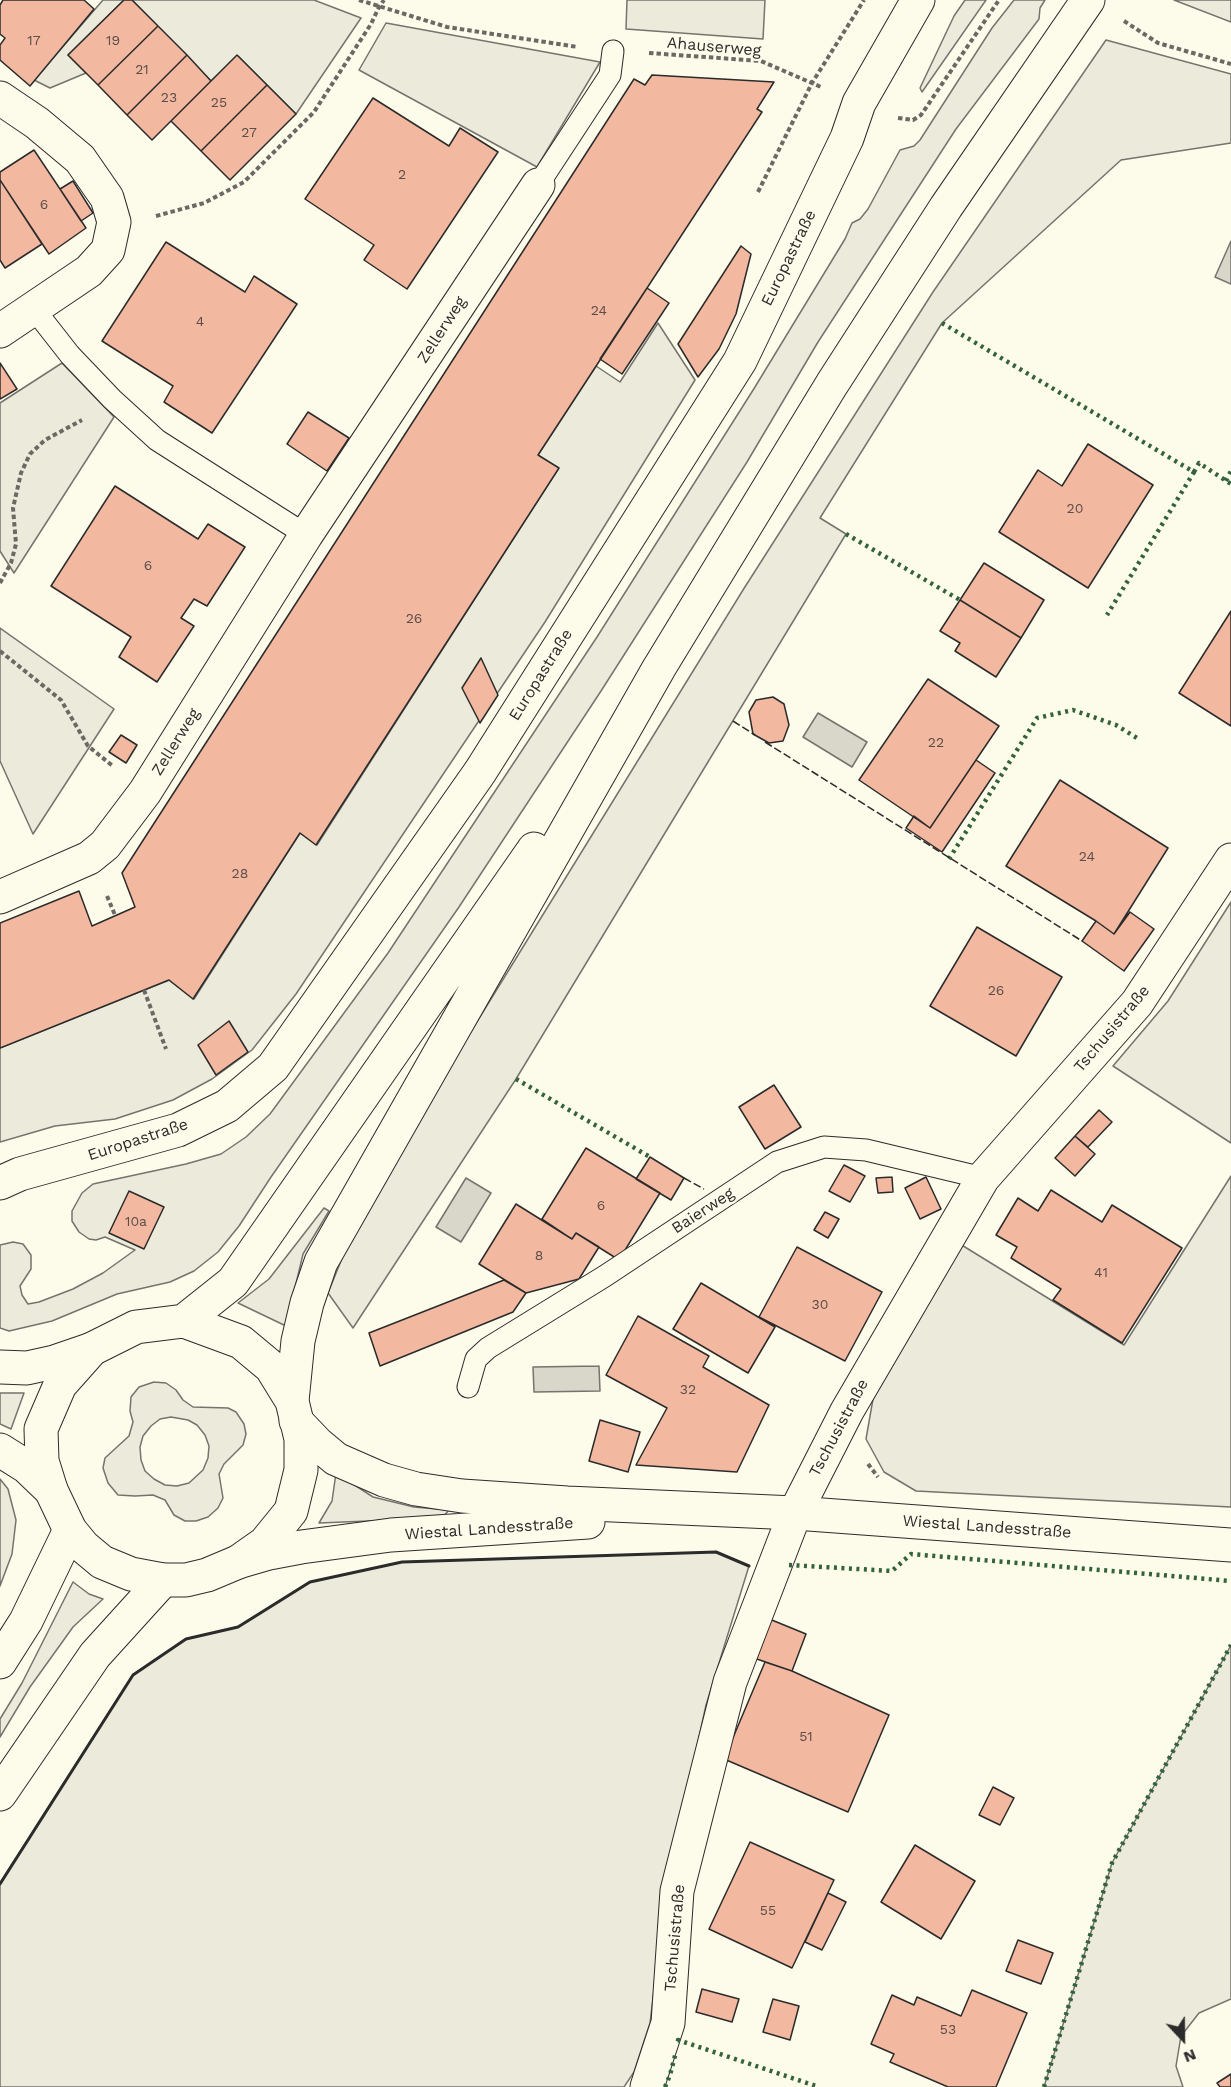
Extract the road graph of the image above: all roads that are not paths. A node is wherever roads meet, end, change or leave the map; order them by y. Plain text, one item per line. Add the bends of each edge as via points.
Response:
1 (918, 0) edge
2 (1088, 0) edge
3 (613, 51) road end
4 (0, 98) edge
5 (538, 185) joint
6 (34, 309) junction
7 (0, 331) edge
8 (306, 535) junction
9 (659, 668) junction
10 (1231, 860) edge
11 (0, 897) edge
12 (983, 1178) junction
13 (0, 1183) edge
14 (184, 1321) junction
15 (92, 1349) junction
16 (0, 1367) edge
17 (468, 1387) dead end
18 (294, 1411) junction
19 (0, 1450) edge
20 (51, 1490) junction
21 (743, 1512) junction
22 (795, 1513) junction
23 (70, 1530) junction
24 (1231, 1545) edge
25 (238, 1562) junction
26 (163, 1580) junction
27 (0, 1662) edge
28 (0, 1794) edge
29 (647, 2087) edge

1 - 13 main road, Europastraße via 859,103 847,138 740,361 480,771 273,1067 227,1106 178,1130
2 - 9 main road via 946,207 832,384
3 - 5 lane via 610,75
4 - 6 main road via 81,159 107,198 114,222 108,249 89,271
5 - 8 main road, Zellerweg
6 - 7 main road
6 - 8 lane via 70,355 157,440
8 - 11 main road, Zellerweg via 145,792 105,845 89,858
9 - 14 main road via 233,1282
9 - 18 main road via 321,1262 298,1341
10 - 12 main road, Tschusistraße via 1137,1004
12 - 17 lane, Baierweg via 866,1150 824,1147 777,1162 488,1348 476,1359
12 - 22 main road, Tschusistraße via 847,1411
14 - 15 main road via 136,1327
14 - 18 main road via 241,1342 271,1367
15 - 16 main road via 27,1368
15 - 20 main road via 60,1385 41,1430 42,1461
18 - 21 main road, Wiestal Landesstraße via 318,1444 336,1459 416,1489 474,1497
18 - 25 main road via 301,1439 301,1470 291,1511 265,1543
19 - 20 main road via 27,1467
20 - 23 main road
21 - 22 main road, Wiestal Landesstraße
21 - 25 main road, Wiestal Landesstraße via 391,1535 301,1547
22 - 24 main road, Wiestal Landesstraße
22 - 29 main road, Tschusistraße via 730,1682 676,1891 668,2023
23 - 26 main road via 102,1562 131,1574
23 - 27 main road via 26,1621
25 - 26 main road via 207,1575
26 - 28 main road via 95,1655

